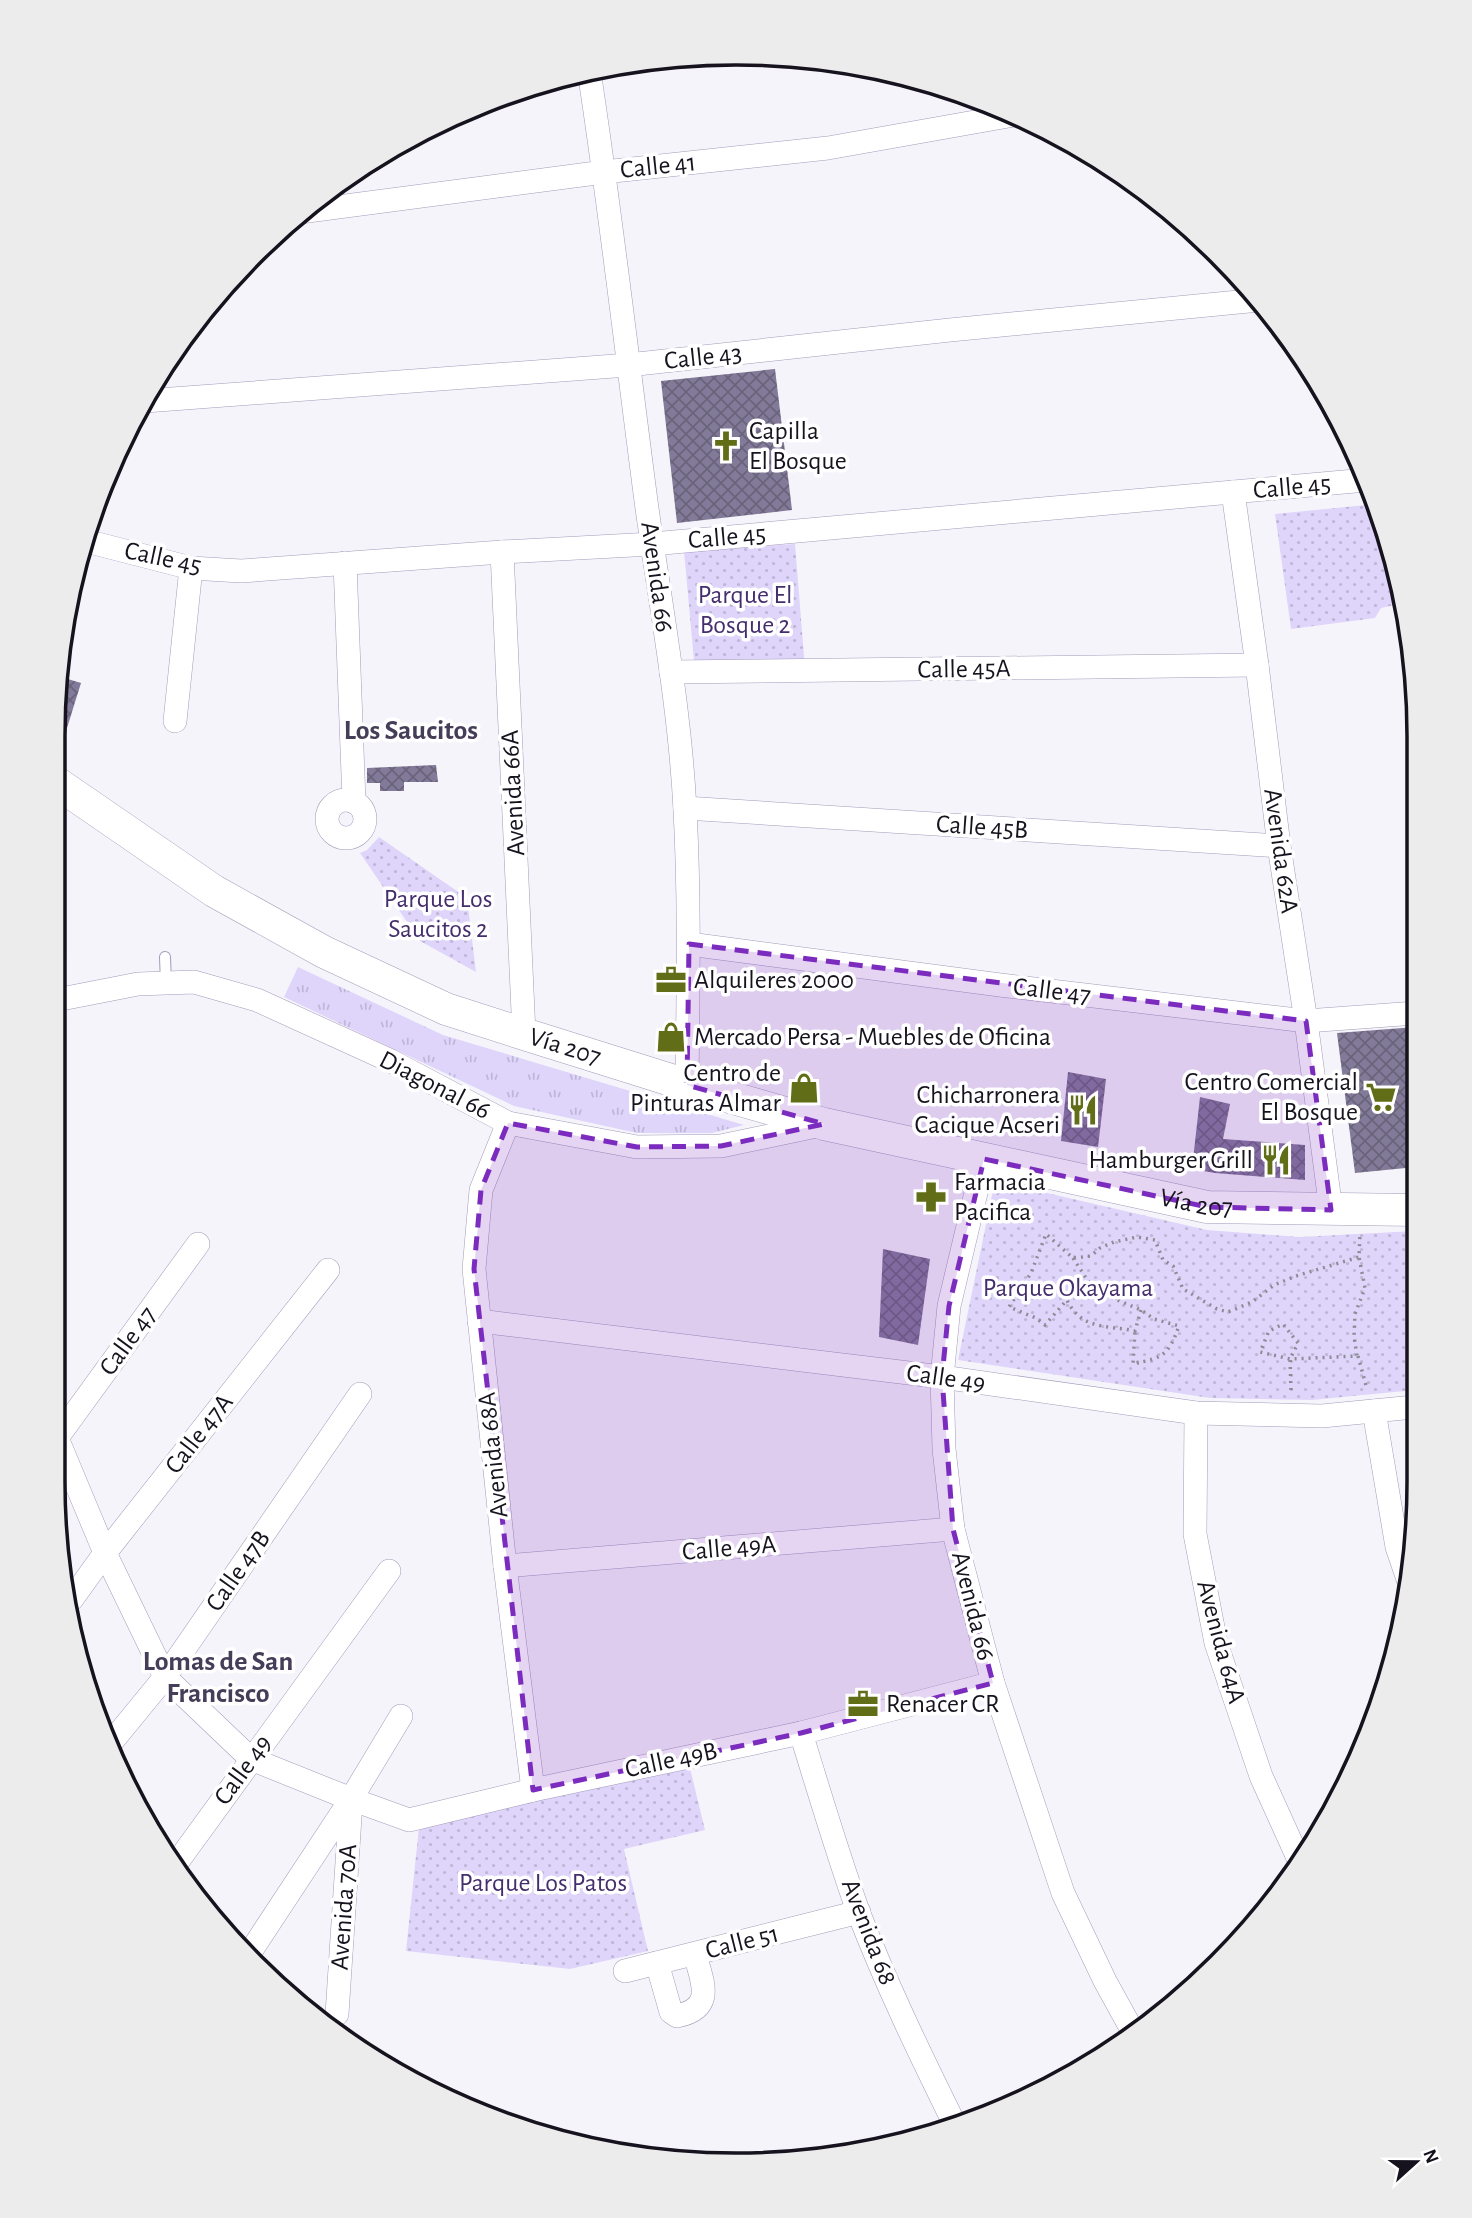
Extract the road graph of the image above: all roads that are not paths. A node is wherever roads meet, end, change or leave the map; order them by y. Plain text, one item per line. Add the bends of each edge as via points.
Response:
1 (591, 81) edge
2 (997, 118) edge
3 (604, 172) junction
4 (319, 209) edge
5 (1248, 301) edge
6 (628, 365) junction
7 (155, 400) edge
8 (1357, 481) edge
9 (1233, 492) junction
10 (93, 543) edge
11 (652, 544) junction
12 (502, 552) junction
13 (345, 564) junction
14 (191, 568) junction
15 (1257, 666) junction
16 (671, 672) junction
17 (175, 720) dead end
18 (65, 789) edge
19 (354, 802) dead end
20 (685, 808) junction
21 (1279, 846) junction
22 (689, 944) junction
23 (165, 957) dead end
24 (166, 983) junction
25 (65, 998) edge
26 (1407, 1014) edge
27 (1306, 1021) junction
28 (524, 1034) junction
29 (687, 1085) junction
30 (508, 1124) junction
31 (824, 1124) junction
32 (984, 1159) junction
33 (1331, 1210) junction
34 (1407, 1210) edge
35 (198, 1244) dead end
36 (328, 1270) dead end
37 (479, 1321) junction
38 (942, 1377) junction
39 (360, 1394) dead end
40 (1407, 1408) edge
41 (1374, 1411) junction
42 (1196, 1413) junction
43 (65, 1427) edge
44 (65, 1457) edge
45 (953, 1529) junction
46 (105, 1553) junction
47 (1403, 1563) edge
48 (505, 1566) junction
49 (389, 1571) dead end
50 (75, 1595) edge
51 (165, 1677) junction
52 (993, 1683) junction
53 (401, 1716) dead end
54 (801, 1733) junction
55 (115, 1737) edge
56 (251, 1759) junction
57 (533, 1790) junction
58 (351, 1799) junction
59 (1296, 1852) edge
60 (180, 1858) edge
61 (859, 1912) junction
62 (253, 1948) edge
63 (695, 1954) junction
64 (657, 1963) junction
65 (625, 1972) dead end
66 (337, 2014) dead end
67 (1130, 2026) edge
68 (952, 2118) edge

1 - 3 street, Avenida 66
2 - 3 street, Calle 41 via 828,148
3 - 4 street, Calle 41
3 - 6 street, Avenida 66
5 - 6 street, Calle 43
6 - 7 street, Calle 43
6 - 11 street, Avenida 66
8 - 9 street, Calle 45
9 - 11 street, Calle 45
9 - 15 street, Avenida 62A
10 - 14 street, Calle 45
11 - 12 street, Calle 45
11 - 16 street, Avenida 66
12 - 13 street, Calle 45
12 - 28 street, Avenida 66A
13 - 14 street, Calle 45 via 241,571
13 - 19 street
14 - 17 street
15 - 16 street, Calle 45A
15 - 21 street, Avenida 62A
16 - 20 street, Avenida 66
18 - 28 main road, Vía 207 via 214,891 324,952 446,1009
20 - 21 street, Calle 45B
20 - 22 street, Avenida 66
21 - 27 street, Avenida 62A
22 - 27 street, Calle 47
22 - 29 street, Avenida 66
23 - 24 lane
24 - 25 street, Diagonal 66
24 - 30 street, Diagonal 66 via 194,982 257,1000 391,1061
26 - 27 street, Calle 47
27 - 33 street, Avenida 62A
28 - 29 main road, Vía 207
29 - 31 main road, Vía 207
30 - 31 street, Diagonal 66 via 637,1147 721,1146
30 - 37 street, Avenida 68A via 481,1191 474,1269
31 - 32 main road, Vía 207
32 - 33 main road, Vía 207 via 1207,1207
32 - 38 street, Avenida 66 via 949,1306
33 - 34 main road, Vía 207
35 - 43 street, Calle 47
36 - 46 street, Calle 47A
37 - 38 street, Calle 49
37 - 48 street, Avenida 68A
38 - 42 street, Calle 49
38 - 45 street, Avenida 66
39 - 51 street, Calle 47B
40 - 41 street, Calle 49
41 - 42 street, Calle 49 via 1322,1416
41 - 47 street
42 - 59 street, Avenida 64A via 1195,1534 1216,1643 1261,1776
44 - 46 street, Calle 47
45 - 48 street, Calle 49A
45 - 52 street, Avenida 66
46 - 50 street, Calle 47A
46 - 51 street
48 - 57 street, Avenida 68A
49 - 56 street, Calle 49
51 - 55 street, Calle 47B
51 - 56 street
52 - 54 street, Calle 49B
52 - 67 street, Avenida 66 via 1063,1893
53 - 58 street
54 - 57 street, Calle 49B
54 - 61 street, Avenida 68
56 - 58 street, Calle 49B
56 - 60 street, Calle 49
57 - 58 street, Calle 49B via 409,1820
58 - 62 street
58 - 66 street, Avenida 70A
61 - 63 street, Calle 51
61 - 68 street, Avenida 68 via 906,2026
63 - 64 street, Calle 51
63 - 64 street via 705,1991 702,2003 687,2014 671,2012
64 - 65 street, Calle 51

